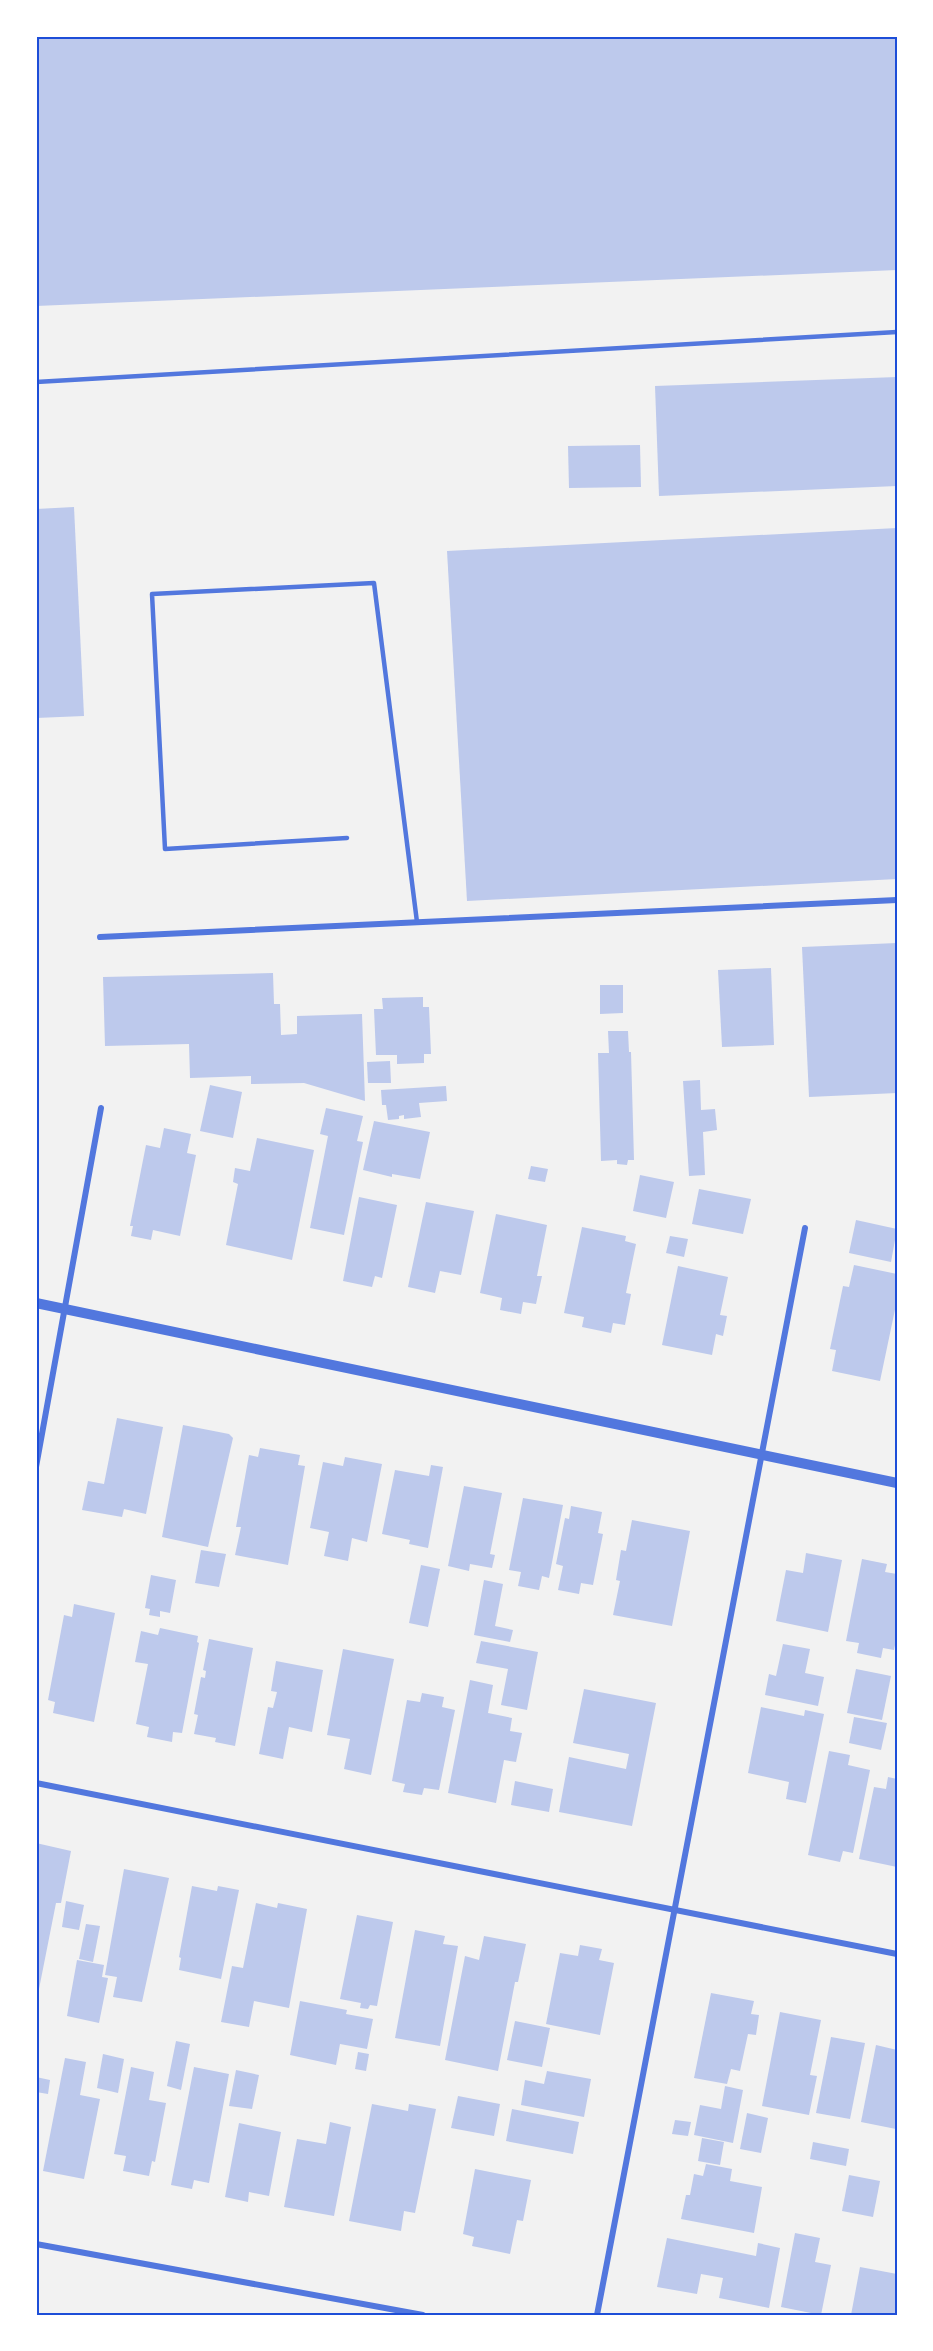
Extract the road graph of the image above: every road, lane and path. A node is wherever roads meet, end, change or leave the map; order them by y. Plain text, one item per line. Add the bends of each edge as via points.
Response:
1 (897, 332) edge
2 (36, 382) edge
3 (347, 838) dead end
4 (897, 900) edge
5 (417, 922) junction
6 (100, 937) dead end
7 (101, 1108) dead end
8 (805, 1228) dead end
9 (36, 1303) edge
10 (64, 1309) junction
11 (762, 1455) junction
12 (36, 1467) edge
13 (897, 1483) edge
14 (36, 1783) edge
15 (674, 1910) junction
16 (897, 1954) edge
17 (36, 2244) edge
18 (423, 2315) edge
19 (597, 2315) edge

1 - 2 lane
3 - 5 lane via 165,849 152,594 374,584
4 - 5 street
5 - 6 street
7 - 10 street
8 - 11 street
9 - 10 street
10 - 11 street
10 - 12 street
11 - 13 street
11 - 15 street
14 - 15 street
15 - 16 street
15 - 19 street
17 - 18 street

